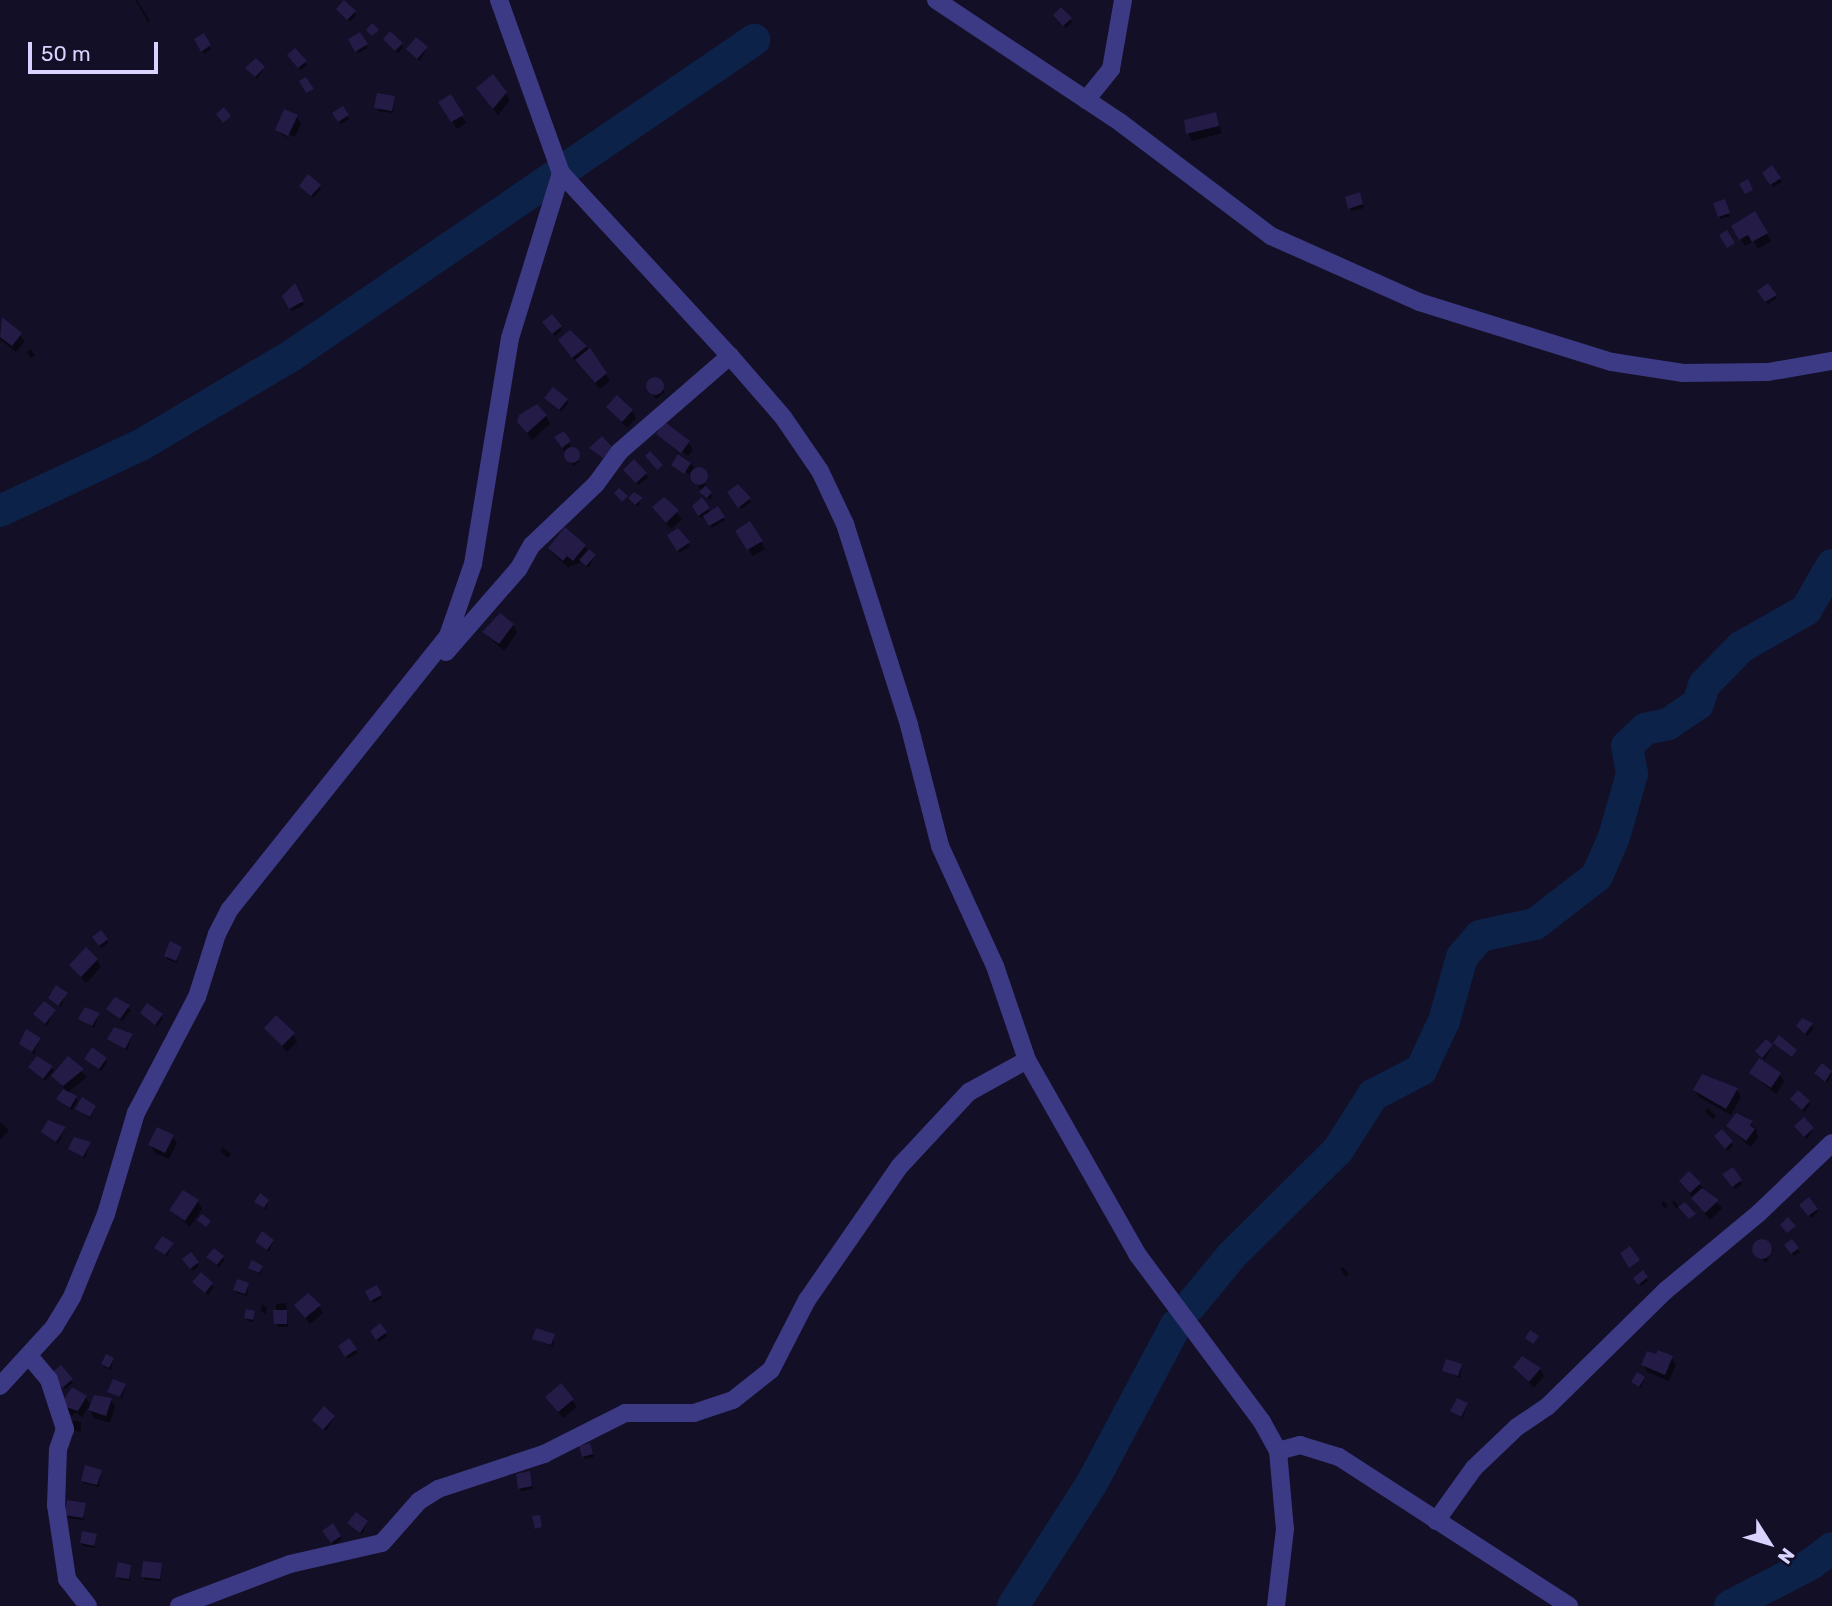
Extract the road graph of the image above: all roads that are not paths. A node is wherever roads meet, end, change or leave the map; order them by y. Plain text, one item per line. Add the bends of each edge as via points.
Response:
1 (499, 0) edge
2 (936, 0) edge
3 (1123, 0) edge
4 (1086, 100) junction
5 (561, 173) junction
6 (730, 356) junction
7 (1832, 361) edge
8 (421, 675) junction
9 (1027, 1060) junction
10 (1832, 1143) edge
11 (30, 1357) junction
12 (0, 1386) edge
13 (1278, 1451) junction
14 (1436, 1521) junction
15 (88, 1606) edge
16 (179, 1606) edge
17 (1276, 1606) edge
18 (1569, 1606) edge

1 - 5 street
2 - 4 street
3 - 4 street via 1111,69
4 - 7 street via 1271,236 1419,302 1612,362 1683,373 1768,372
5 - 6 street
5 - 8 street via 510,338 463,603 448,636
6 - 8 street via 619,452 596,484 532,545 519,568
6 - 9 street via 783,417 820,471 845,524 909,725 940,846 995,966
8 - 11 street via 388,709 230,909 197,997 136,1113 87,1266 54,1327
9 - 13 street via 1137,1254 1262,1422
9 - 16 street via 969,1092 899,1167 807,1300 771,1370 733,1400 694,1413 625,1413 544,1454 438,1489 419,1501 382,1543 289,1564
10 - 14 street via 1759,1213 1665,1291 1548,1406 1517,1427 1474,1468
11 - 12 street
11 - 15 street via 49,1380 65,1429 58,1449 56,1506 67,1578
13 - 14 street via 1300,1445 1339,1457
13 - 17 street via 1285,1530
14 - 18 street

